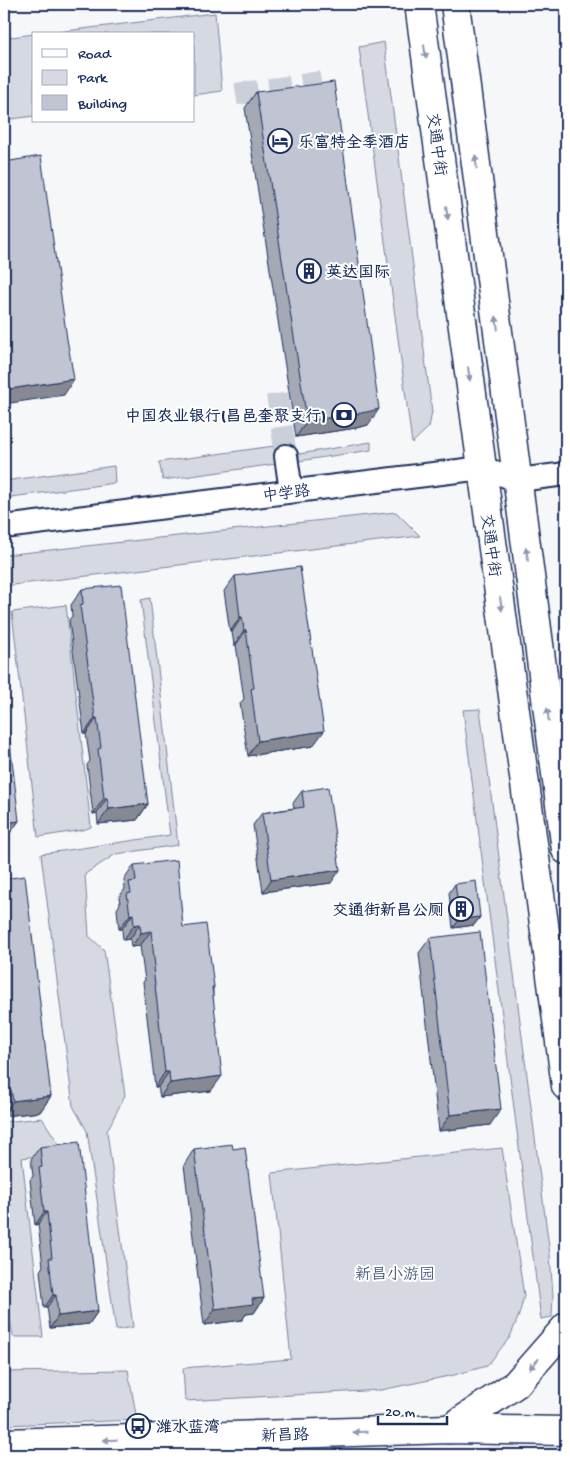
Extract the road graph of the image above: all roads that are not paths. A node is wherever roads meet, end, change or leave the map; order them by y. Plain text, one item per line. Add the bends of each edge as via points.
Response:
1 (419, 4) edge
2 (455, 4) edge
3 (286, 456) tunnel mouth
4 (482, 468) junction
5 (566, 474) edge
6 (518, 480) junction
7 (291, 492) junction
8 (4, 528) edge
9 (566, 850) edge
10 (566, 1086) edge
11 (566, 1327) edge
12 (449, 1428) junction
13 (566, 1431) edge
14 (4, 1444) edge

1 -> 4 main road, 交通中街
6 -> 2 main road, 交通中街
3 - 7 street
4 - 6 street, 中学路
4 - 7 street, 中学路
4 -> 10 main road, 交通中街
5 - 6 street, 中学路
9 -> 6 main road, 交通中街
7 - 8 street, 中学路
11 -> 12 main road via 516,1384
12 - 13 main road, 新昌路
12 -> 14 main road, 新昌路

